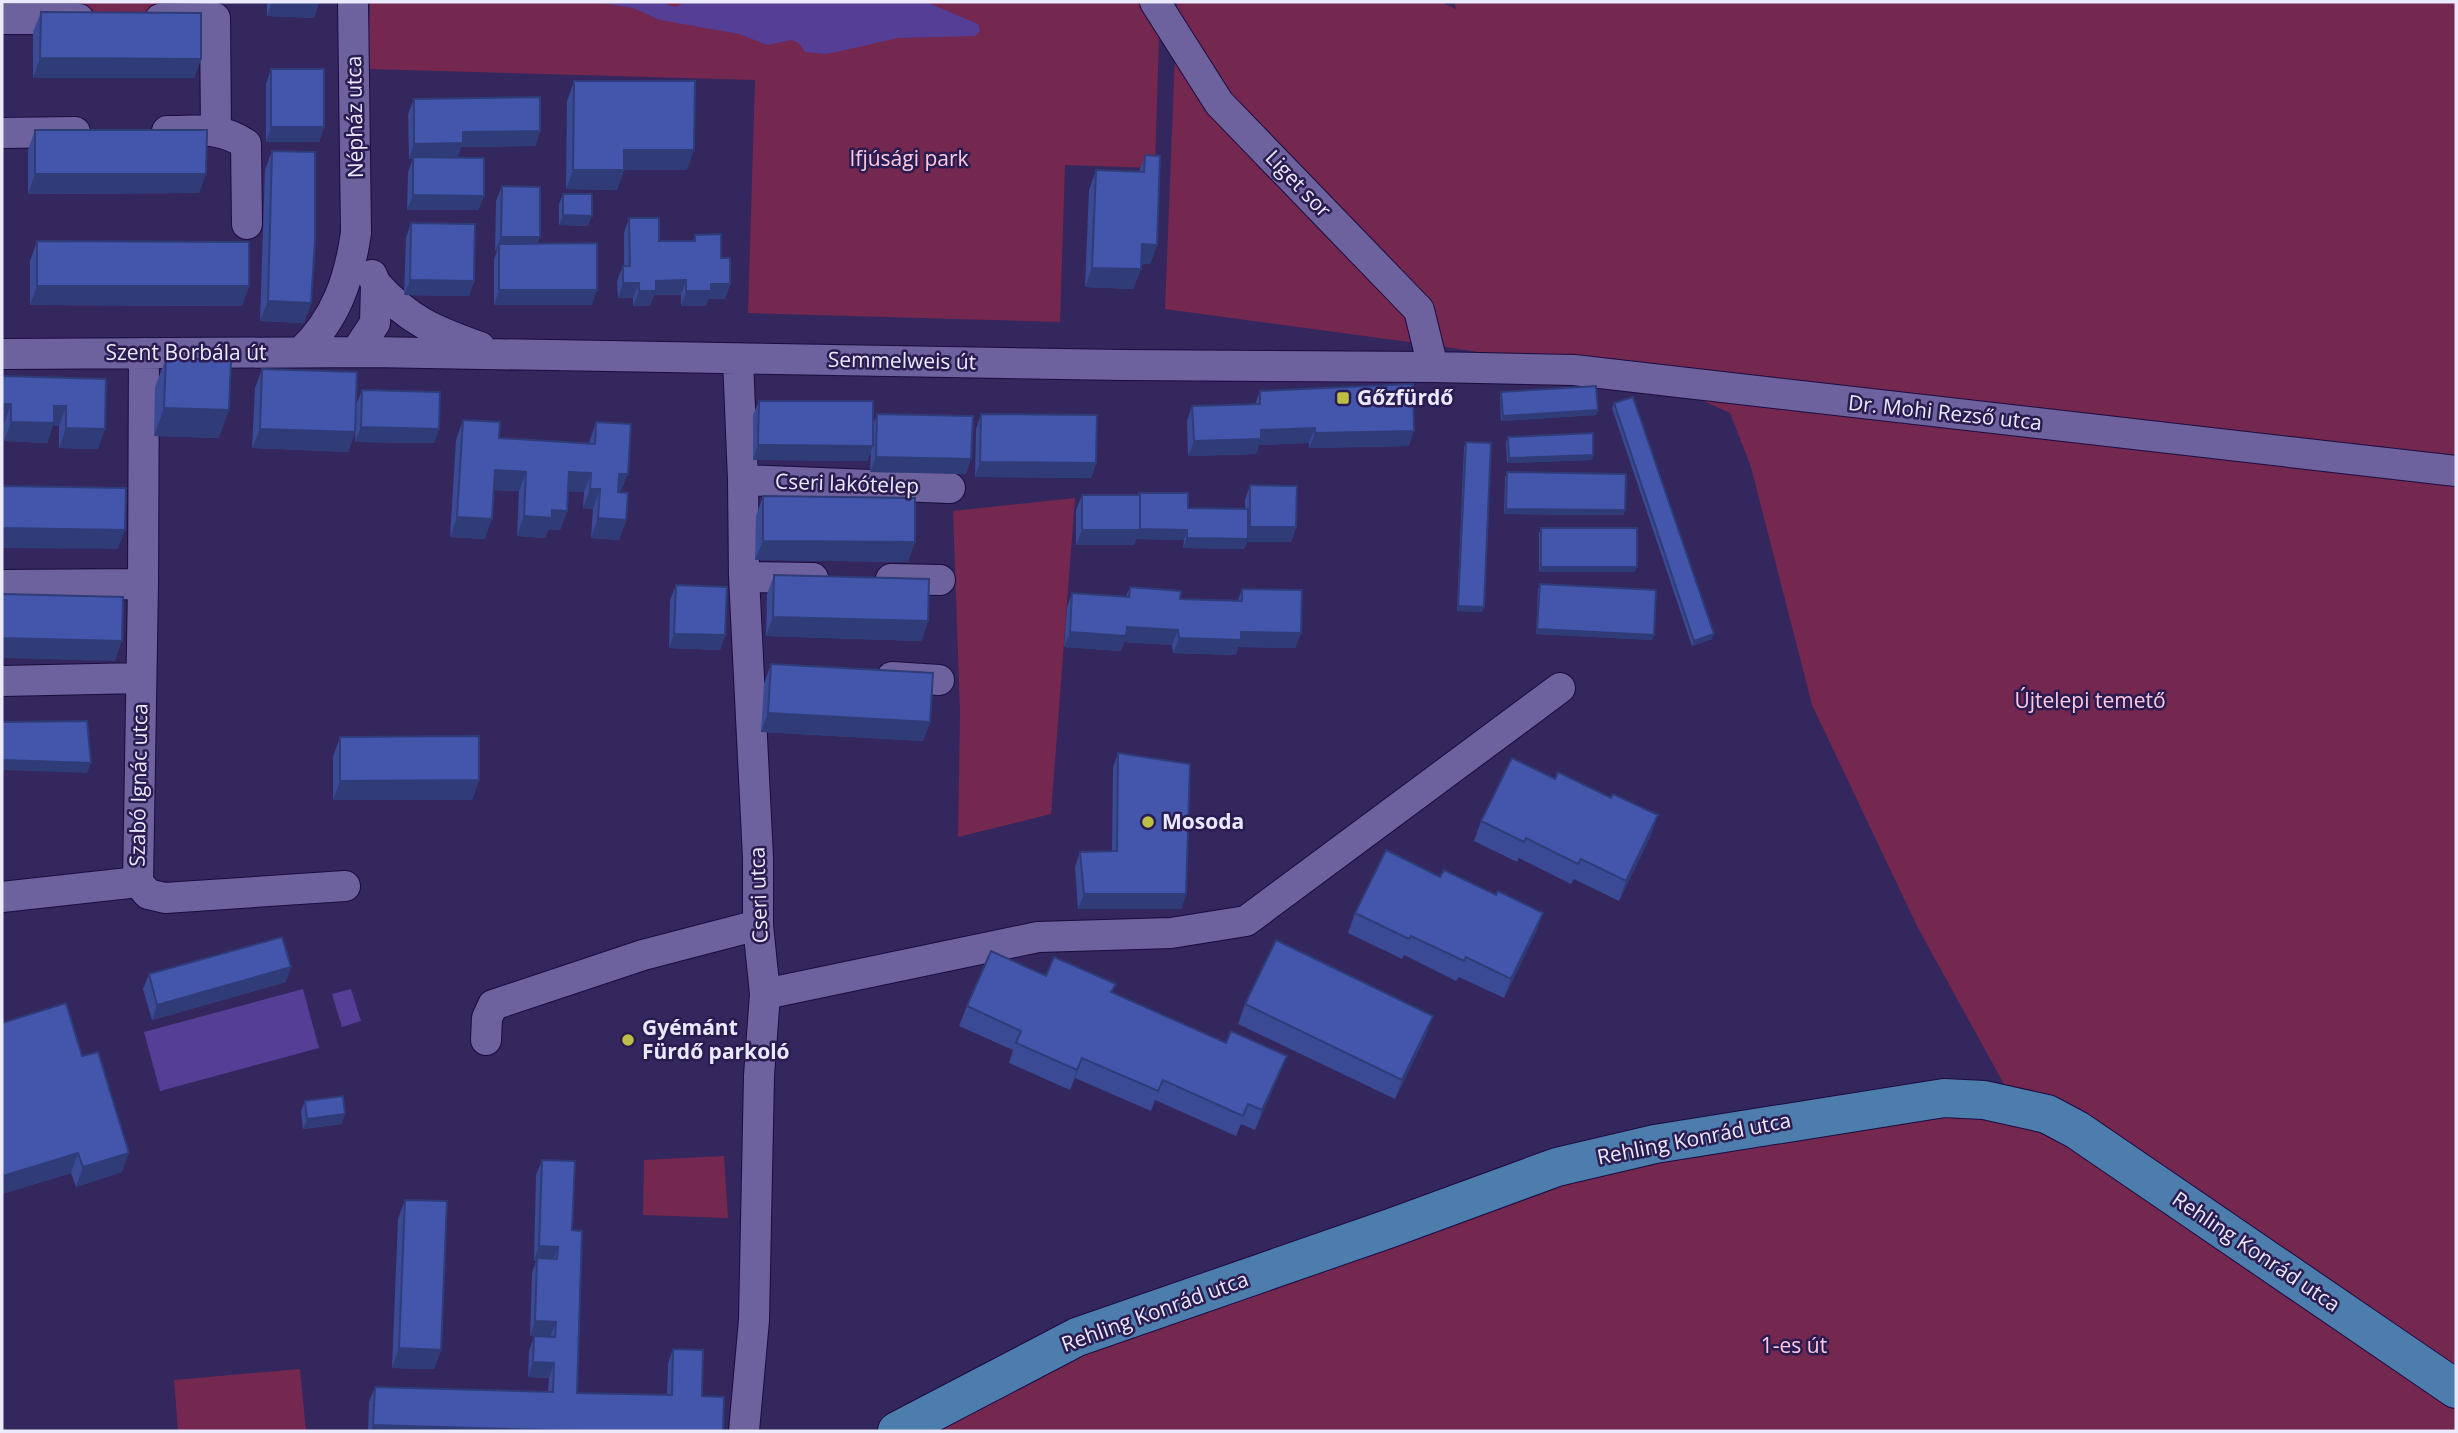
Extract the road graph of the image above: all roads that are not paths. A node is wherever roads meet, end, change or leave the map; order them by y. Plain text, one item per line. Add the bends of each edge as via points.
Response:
1 (353, 2) edge
2 (1155, 2) edge
3 (2, 19) edge
4 (216, 131) junction
5 (2, 133) edge
6 (247, 224) dead end
7 (361, 282) junction
8 (363, 348) junction
9 (301, 352) junction
10 (144, 353) junction
11 (2, 354) edge
12 (500, 354) junction
13 (738, 359) junction
14 (1433, 367) junction
15 (2456, 471) edge
16 (743, 480) junction
17 (950, 488) dead end
18 (744, 577) junction
19 (940, 580) dead end
20 (143, 584) junction
21 (2, 585) edge
22 (871, 677) edge
23 (141, 678) junction
24 (939, 680) dead end
25 (2, 681) edge
26 (1560, 688) dead end
27 (138, 882) junction
28 (345, 886) dead end
29 (2, 897) edge
30 (758, 925) junction
31 (765, 994) junction
32 (486, 1040) dead end
33 (2456, 1389) edge
34 (744, 1431) edge
35 (897, 1431) edge

1 - 7 street, Népház utca via 356,233
2 - 14 street, Liget sor via 1219,103 1419,310
3 - 4 street via 215,19
4 - 5 street
4 - 6 street via 246,144
7 - 8 street via 353,327
7 - 9 street
7 - 12 street via 424,324
8 - 9 street, Szent Borbála út
8 - 12 street, Semmelweis út
9 - 10 street, Szent Borbála út
10 - 11 street, Szent Borbála út
10 - 20 street, Szabó Ignác utca
12 - 13 street, Semmelweis út
13 - 14 street, Semmelweis út
13 - 16 street, Cseri utca
14 - 15 street, Dr. Mohi Rezső utca via 1574,370
16 - 17 street, Cseri lakótelep
16 - 18 street, Cseri utca
18 - 19 street
18 - 30 street, Cseri utca via 762,672
20 - 21 street
20 - 23 street, Szabó Ignác utca
22 - 24 street
23 - 25 street, Szabó Ignác utca
23 - 27 street, Szabó Ignác utca
26 - 31 street via 1246,920 1171,933 1038,937
27 - 28 street via 148,894 165,898
27 - 29 street, Szabó Ignác utca
30 - 31 street, Cseri utca
30 - 32 street via 643,955 493,1004
31 - 34 street, Cseri utca via 754,1320
33 - 35 main road, Rehling Konrád utca via 2077,1130 2037,1111 1944,1098 1655,1144 1557,1167 1077,1337

